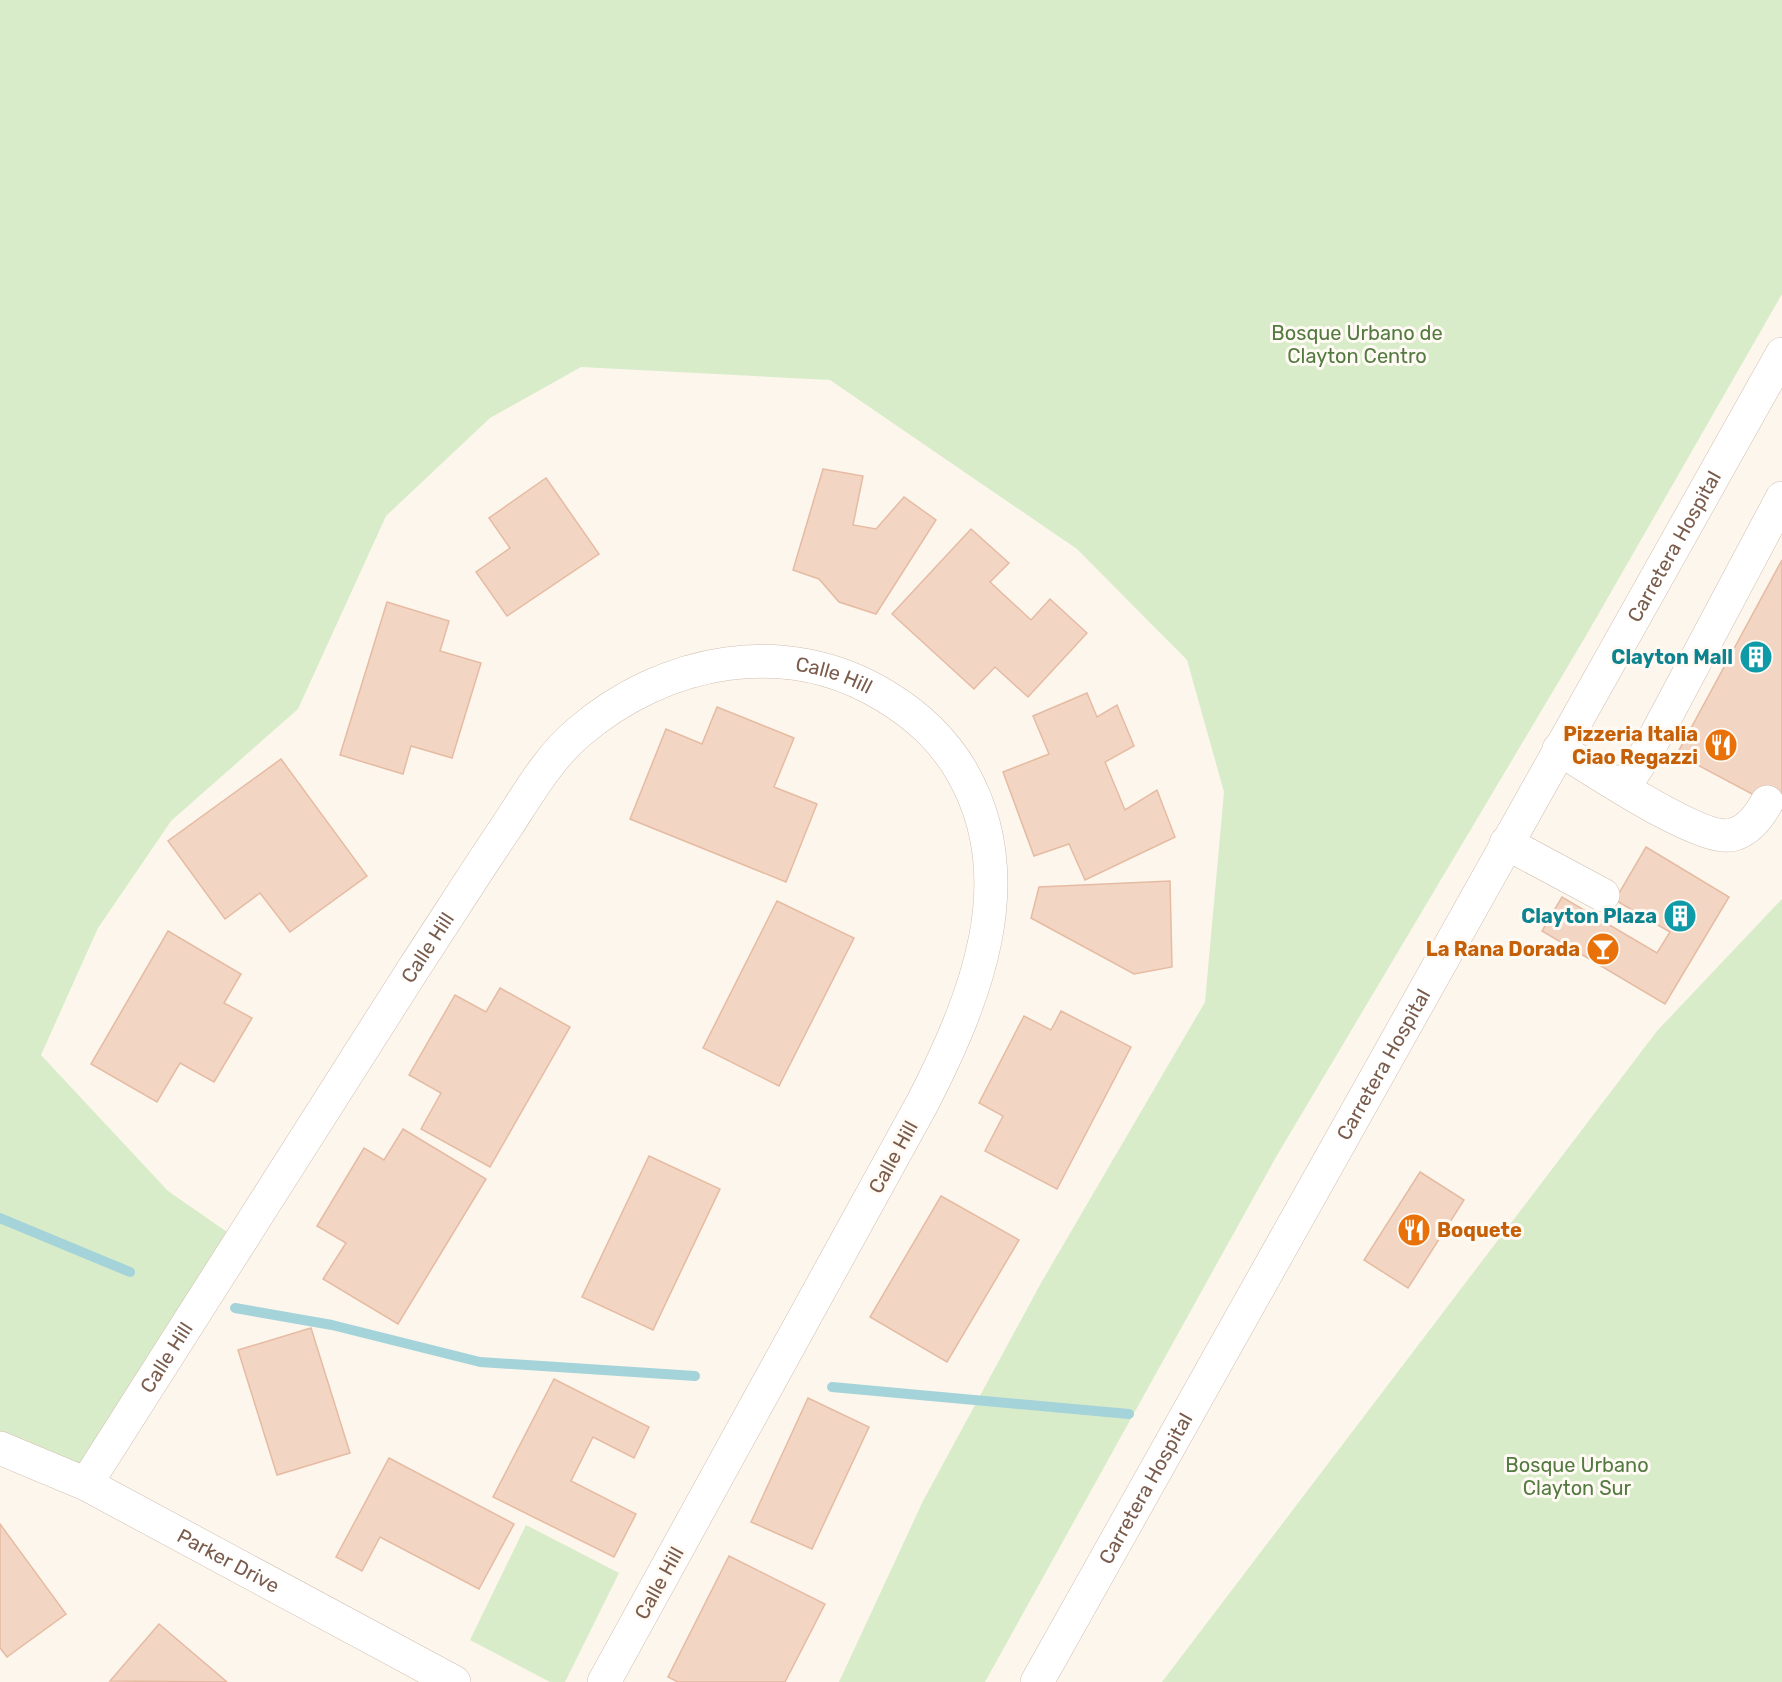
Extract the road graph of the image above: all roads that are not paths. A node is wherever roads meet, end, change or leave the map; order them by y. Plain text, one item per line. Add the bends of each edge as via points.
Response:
1 (1782, 354) edge
2 (1782, 498) edge
3 (1559, 749) junction
4 (1624, 787) junction
5 (1767, 802) dead end
6 (1506, 843) junction
7 (1603, 895) dead end
8 (0, 1448) edge
9 (86, 1484) junction
10 (454, 1682) edge
11 (604, 1682) edge
12 (1037, 1682) edge

1 - 3 street, Carretera Hospital
2 - 4 street via 1647,752
3 - 4 street
3 - 6 street, Carretera Hospital
4 - 5 street via 1693,827 1724,836 1751,825
6 - 7 street
6 - 12 street, Carretera Hospital
8 - 9 street, Parker Drive
9 - 10 street, Parker Drive
9 - 11 street, Calle Hill via 484,859 536,781 577,733 644,688 718,663 797,663 835,672 872,687 909,710 938,736 979,802 990,845 990,910 981,962 950,1049 923,1102

